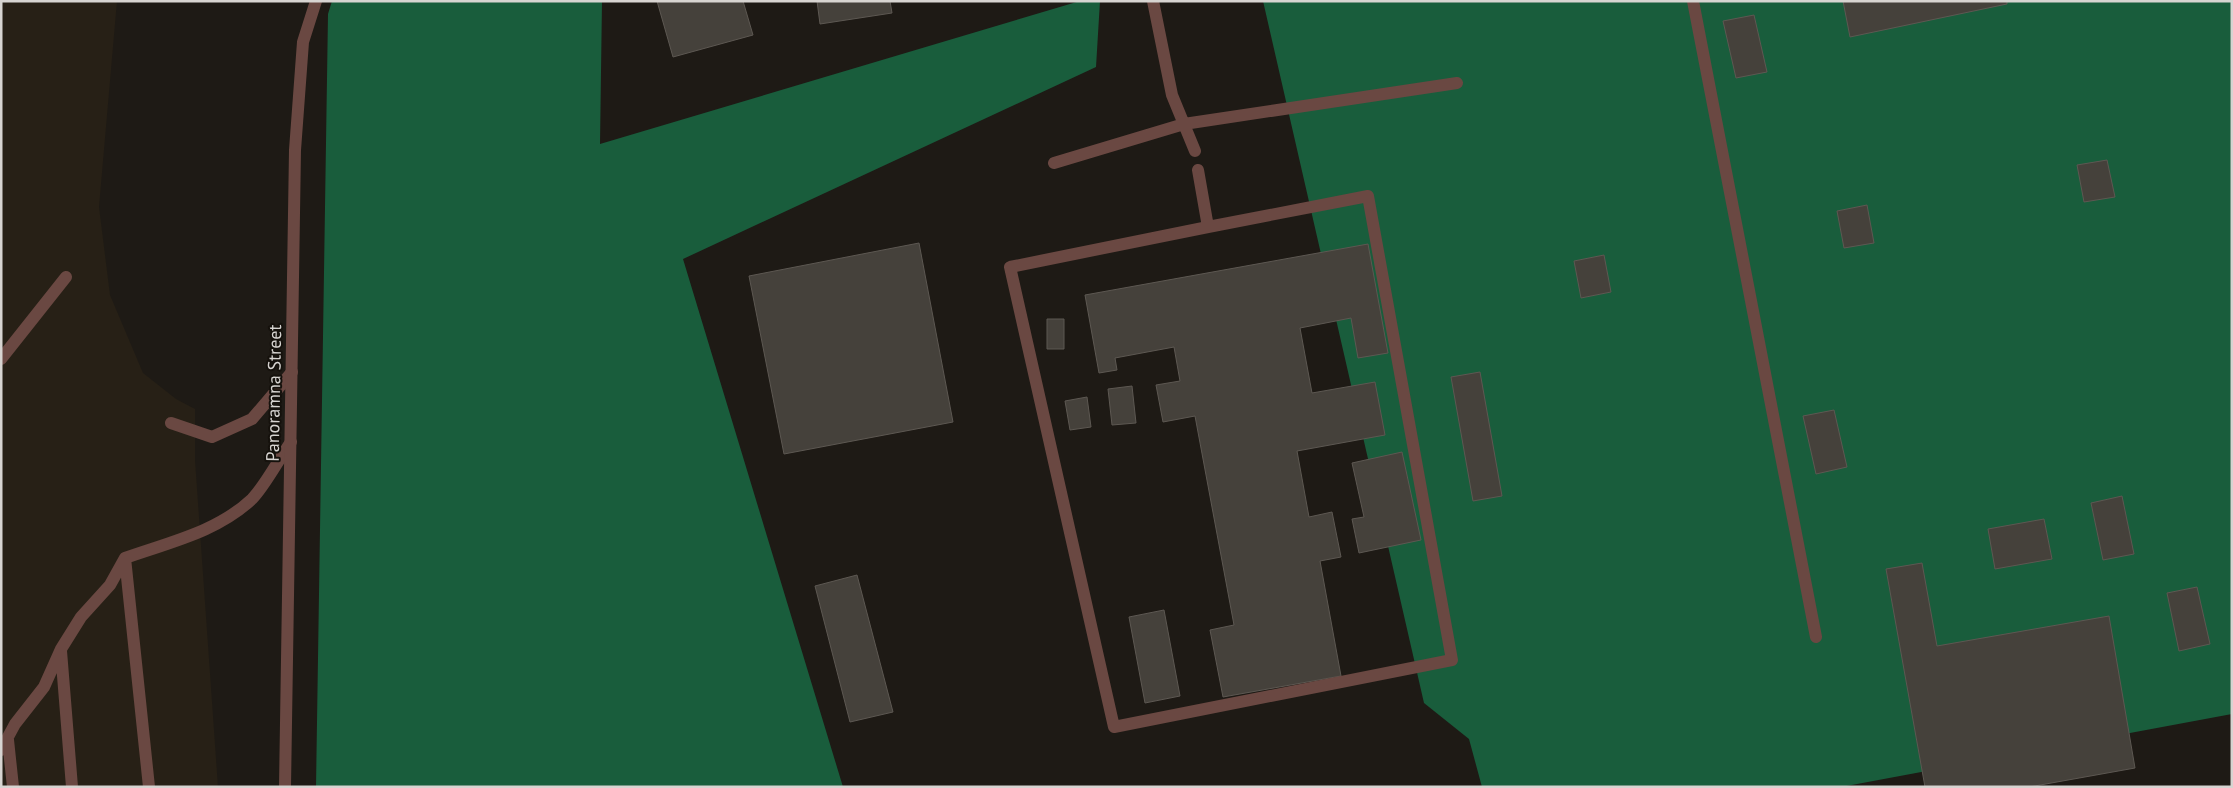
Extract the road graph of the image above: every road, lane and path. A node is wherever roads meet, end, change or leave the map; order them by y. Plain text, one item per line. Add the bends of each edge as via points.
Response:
1 (316, 1) edge
2 (1154, 1) edge
3 (1693, 1) edge
4 (1457, 83) dead end
5 (1184, 124) junction
6 (1195, 150) dead end
7 (1054, 163) dead end
8 (1198, 170) dead end
9 (1208, 227) junction
10 (66, 277) dead end
11 (1, 358) edge
12 (292, 372) junction
13 (171, 423) dead end
14 (291, 442) junction
15 (126, 558) junction
16 (1816, 637) dead end
17 (61, 648) junction
18 (4, 745) edge
19 (13, 787) edge
20 (72, 787) edge
21 (148, 787) edge
22 (284, 787) edge

1 - 12 street, Panoramna Street via 303,42 295,150
2 - 5 street via 1172,95
3 - 16 street
4 - 5 street
5 - 6 street
5 - 7 street
8 - 9 street
9 - 9 street via 1368,196 1452,660 1114,727 1010,267
10 - 11 street
12 - 13 street via 252,419 212,437
12 - 14 street, Panoramna Street
14 - 15 street via 253,498 221,523
14 - 22 street, Panoramna Street
15 - 17 street via 110,585 80,617
15 - 21 street
17 - 18 street via 44,687 15,724
17 - 20 street
18 - 19 street

